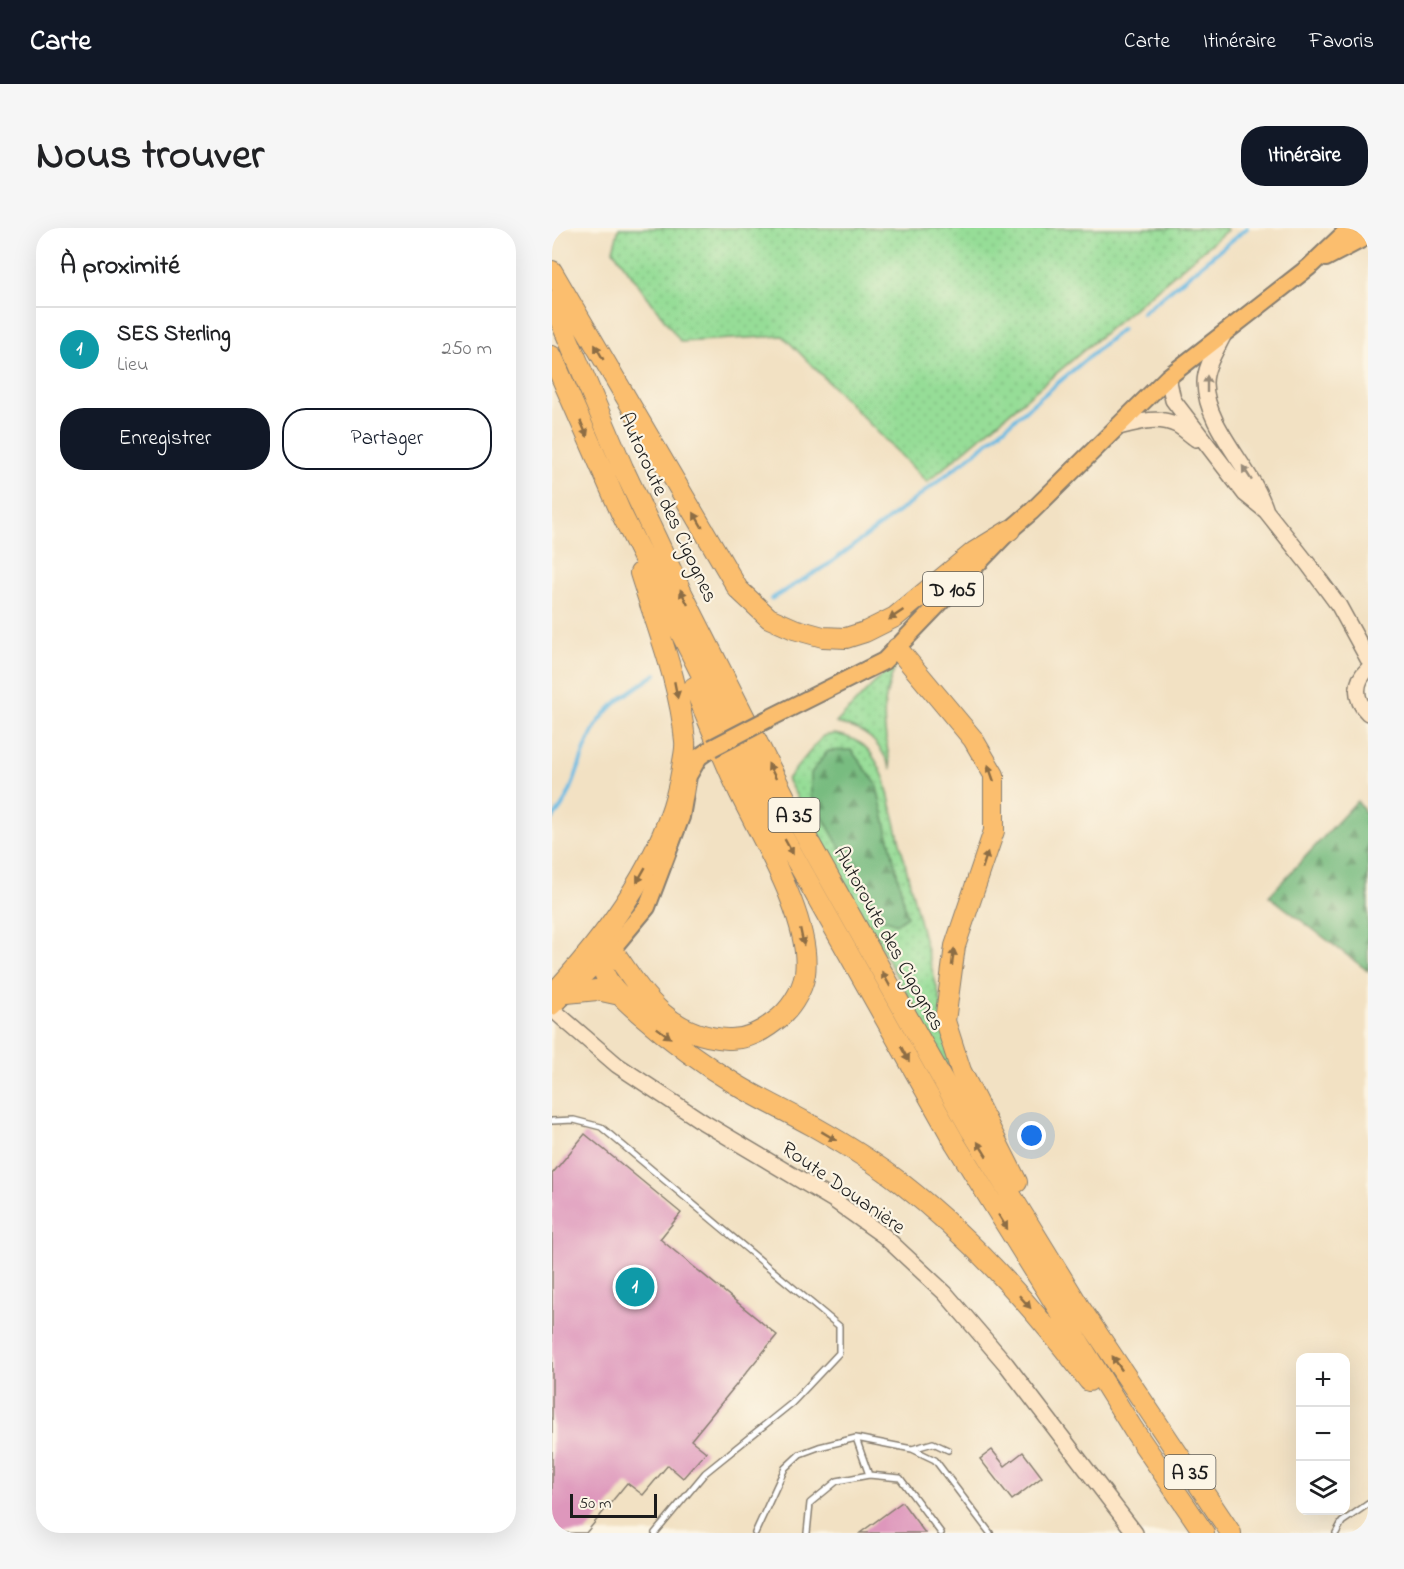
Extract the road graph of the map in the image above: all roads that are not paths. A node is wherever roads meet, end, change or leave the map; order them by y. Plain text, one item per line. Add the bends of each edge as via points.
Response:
1 (1350, 228) edge
2 (1368, 236) edge
3 (1309, 267) junction
4 (552, 271) edge
5 (552, 301) edge
6 (1225, 332) junction
7 (552, 356) edge
8 (1168, 377) junction
9 (1115, 428) junction
10 (1208, 448) junction
11 (1266, 511) junction
12 (621, 513) junction
13 (1010, 530) junction
14 (890, 654) junction
15 (1368, 659) edge
16 (1368, 669) edge
17 (1368, 713) edge
18 (607, 953) junction
19 (557, 995) edge
20 (620, 995) junction
21 (552, 1008) edge
22 (552, 1121) edge
23 (1079, 1306) junction
24 (1133, 1429) junction
25 (856, 1438) junction
26 (912, 1449) junction
27 (948, 1450) dead end
28 (869, 1475) junction
29 (1368, 1504) edge
30 (655, 1533) edge
31 (755, 1533) edge
32 (807, 1533) edge
33 (941, 1533) edge
34 (990, 1533) edge
35 (1135, 1533) edge
36 (1204, 1533) edge
37 (1231, 1533) edge
38 (1336, 1533) edge

1 - 3 main road, D 105
2 - 3 main road, D 105
3 - 6 main road, D 105
13 -> 4 highway via 974,552 895,617 865,632 846,638 823,637 770,618 738,589
23 -> 5 highway, Autoroute des Cigognes / A 35 via 970,1130 795,817 623,468
6 - 8 main road, D 105
11 -> 6 main road via 1209,404 1205,382
7 -> 12 highway, Autoroute des Cigognes / A 35
8 - 9 main road, D 105
8 - 10 main road via 1173,400
9 - 10 main road via 1162,420 1176,425
9 - 13 main road, D 105
10 - 11 main road via 1245,494
11 - 15 main road via 1339,606
12 -> 18 highway via 732,777 783,882 800,930 805,973 801,988 778,1019 754,1035 715,1038 672,1022
12 -> 19 highway via 675,682 685,743 678,794 660,840 622,908
12 -> 24 highway, Autoroute des Cigognes / A 35 via 778,828 955,1143
13 - 14 main road, D 105
14 - 18 main road, bridge via 699,757 688,776 681,817 647,907
23 -> 14 highway via 1072,1274 1000,1150 961,1071 945,1021 954,946 994,831 994,775 973,739 906,656
16 - 17 main road via 1357,688 1360,704
18 - 19 main road
18 - 20 highway via 602,967
19 - 20 highway via 597,990
19 - 21 main road
20 -> 24 highway via 705,1064 862,1156 940,1216 1013,1288 1051,1330 1109,1407
21 - 35 main road, Route Douanière via 643,1083 832,1199 884,1236 945,1293 1006,1364
22 - 30 lane via 574,1120 601,1126 839,1326 839,1353 792,1404 705,1473
37 -> 23 highway, Autoroute des Cigognes / A 35
24 - 36 highway, Autoroute des Cigognes / A 35
25 - 26 lane
25 - 28 lane
25 - 31 lane via 800,1454 785,1468
26 - 27 lane via 933,1443
26 - 34 lane via 935,1460
28 - 32 lane via 837,1481 810,1503
28 - 33 lane via 900,1478
29 - 38 lane via 1341,1522

